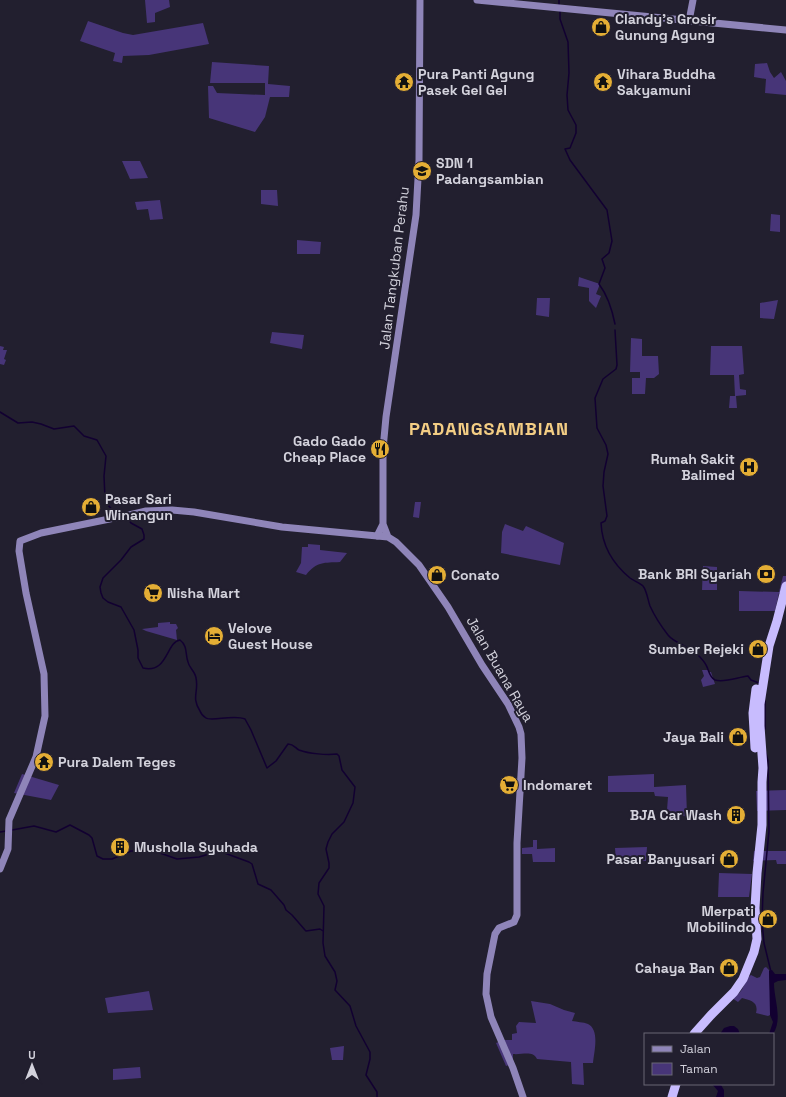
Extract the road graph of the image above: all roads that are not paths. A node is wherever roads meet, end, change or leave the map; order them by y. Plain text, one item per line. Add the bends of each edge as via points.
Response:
1 (420, 0) edge
2 (477, 0) edge
3 (693, 0) edge
4 (689, 21) junction
5 (786, 30) edge
6 (383, 524) junction
7 (377, 536) junction
8 (388, 536) junction
9 (786, 586) edge
10 (0, 869) edge
11 (695, 1033) edge
12 (676, 1085) edge
13 (522, 1097) edge
14 (672, 1097) edge

1 - 6 street, Jalan Tangkuban Perahu via 416,214 384,434
2 - 4 street
3 - 4 street
4 - 5 street
6 - 7 street, Jalan Tangkuban Perahu
6 - 8 street, Jalan Buana Raya
7 - 8 street
7 - 10 street via 282,527 172,510 124,516 41,532 23,538 19,542 19,551 44,674 45,716 36,757 12,811 8,848
8 - 13 street, Jalan Buana Raya via 409,554 432,582 520,727 517,915 514,922 499,928 495,934 486,994 491,1016
9 - 11 highway via 777,621 763,658 753,704 756,754 762,782 762,825 754,952 743,979 734,992
12 - 14 highway

